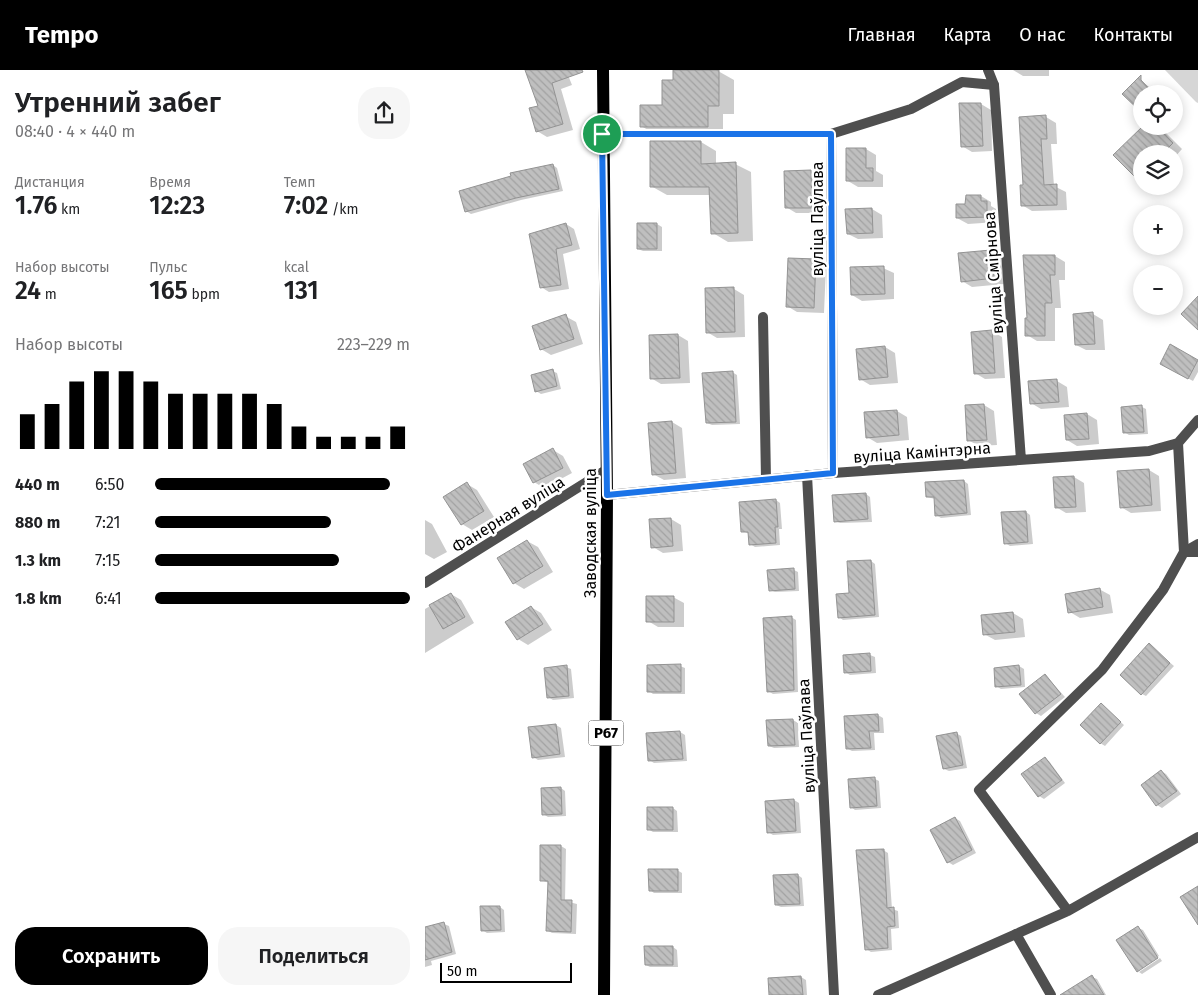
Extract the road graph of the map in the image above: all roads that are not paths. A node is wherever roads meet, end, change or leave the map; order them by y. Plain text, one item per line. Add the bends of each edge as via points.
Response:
1 (603, 70) edge
2 (987, 70) edge
3 (994, 84) junction
4 (602, 134) junction
5 (831, 134) junction
6 (763, 316) dead end
7 (1198, 420) edge
8 (1179, 442) junction
9 (1021, 460) junction
10 (606, 470) junction
11 (833, 473) junction
12 (807, 475) junction
13 (766, 479) junction
14 (607, 495) junction
15 (1198, 544) edge
16 (1185, 552) junction
17 (1198, 552) edge
18 (425, 583) edge
19 (1198, 837) edge
20 (1068, 911) junction
21 (1017, 934) junction
22 (604, 995) edge
23 (834, 995) edge
24 (878, 995) edge
25 (1051, 995) edge

1 - 4 main road, Заводская вуліца / Р67
2 - 3 street
3 - 5 street via 962,82 911,109
3 - 9 street, вуліца Смірнова
4 - 5 street
4 - 10 main road, Заводская вуліца / Р67
5 - 11 street, вуліца Паўлава
6 - 13 street
7 - 8 street
8 - 9 street, вуліца Камінтэрна via 1149,451
8 - 16 street
9 - 11 street, вуліца Камінтэрна
10 - 14 main road, Заводская вуліца / Р67
10 - 18 street, Фанерная вуліца
11 - 12 street, вуліца Камінтэрна
12 - 13 street, вуліца Камінтэрна
12 - 23 street, вуліца Паўлава
13 - 14 street, вуліца Камінтэрна
14 - 22 main road, Заводская вуліца / Р67
15 - 16 street
16 - 17 street
16 - 20 street via 1163,590 1101,670 979,790
19 - 20 street
20 - 21 street
21 - 24 street
21 - 25 street

